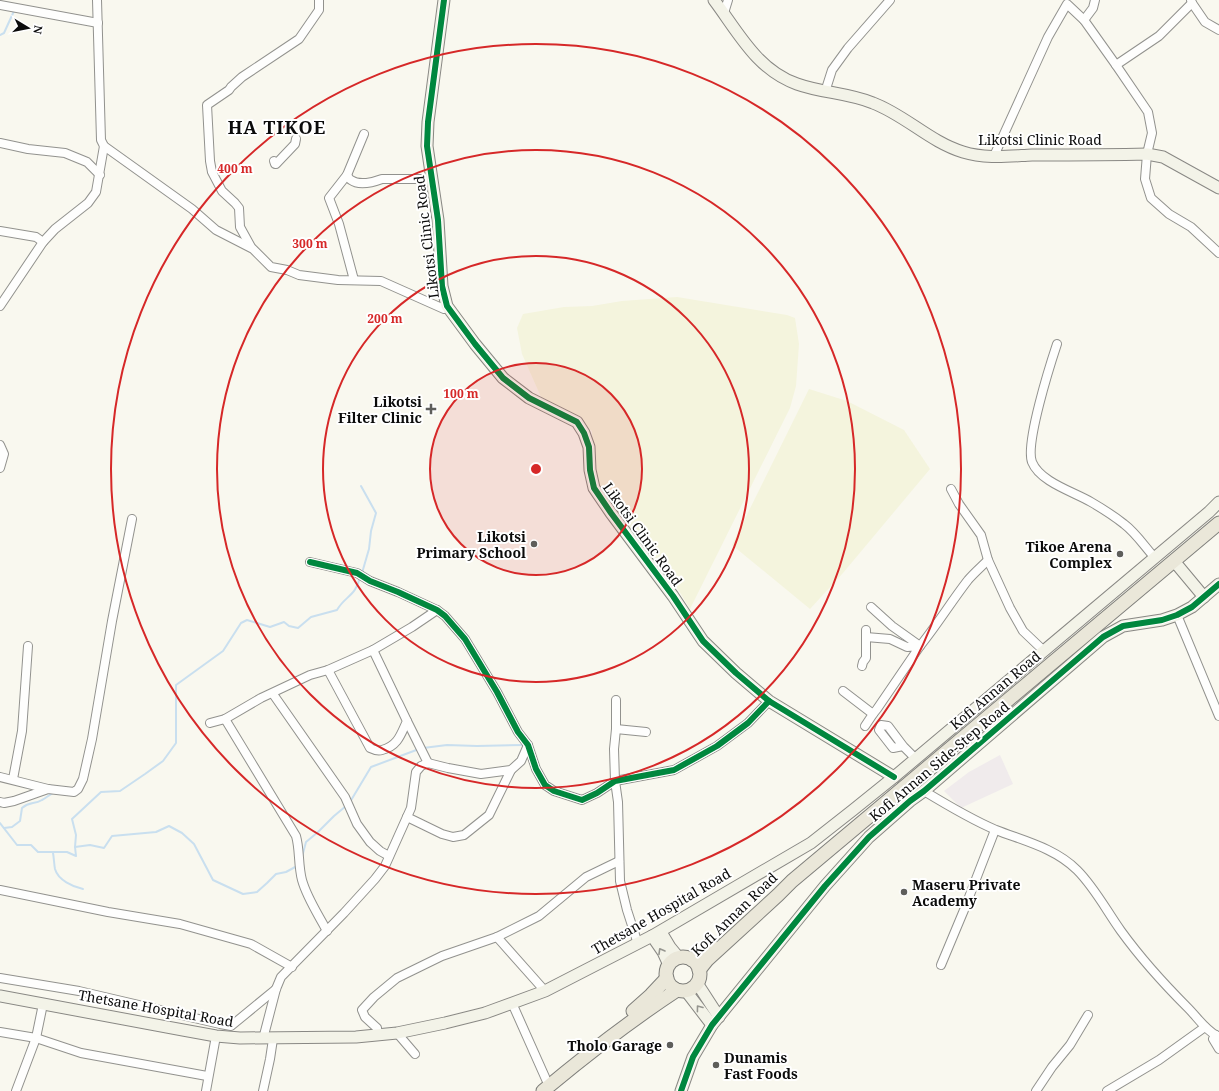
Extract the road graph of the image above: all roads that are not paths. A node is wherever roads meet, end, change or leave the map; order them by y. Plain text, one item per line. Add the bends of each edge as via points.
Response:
1 (97, 0) edge
2 (319, 0) edge
3 (444, 0) edge
4 (714, 0) edge
5 (728, 0) edge
6 (890, 0) edge
7 (1095, 0) edge
8 (1065, 2) edge
9 (1191, 2) edge
10 (0, 5) edge
11 (724, 13) junction
12 (1084, 20) junction
13 (98, 23) junction
14 (1219, 31) edge
15 (1116, 64) junction
16 (825, 92) junction
17 (364, 134) dead end
18 (296, 139) dead end
19 (0, 143) edge
20 (104, 146) junction
21 (1147, 154) junction
22 (994, 156) junction
23 (274, 161) dead end
24 (347, 175) junction
25 (100, 176) junction
26 (432, 178) junction
27 (1219, 188) edge
28 (0, 231) edge
29 (43, 242) junction
30 (253, 249) junction
31 (1219, 253) edge
32 (354, 280) junction
33 (0, 306) edge
34 (447, 306) junction
35 (1057, 344) dead end
36 (0, 445) edge
37 (0, 468) edge
38 (951, 488) dead end
39 (1219, 502) edge
40 (132, 519) dead end
41 (1219, 523) edge
42 (1155, 558) junction
43 (988, 560) junction
44 (1174, 561) junction
45 (310, 562) dead end
46 (1219, 584) edge
47 (1204, 597) junction
48 (871, 607) dead end
49 (437, 610) junction
50 (1177, 615) junction
51 (28, 646) dead end
52 (920, 646) junction
53 (373, 650) junction
54 (1044, 651) junction
55 (862, 666) dead end
56 (328, 670) junction
57 (843, 690) dead end
58 (272, 694) junction
59 (616, 700) dead end
60 (769, 701) junction
61 (873, 714) junction
62 (1219, 716) edge
63 (225, 719) junction
64 (407, 721) junction
65 (210, 723) dead end
66 (865, 726) dead end
67 (616, 729) junction
68 (646, 732) dead end
69 (528, 745) junction
70 (903, 746) dead end
71 (916, 758) junction
72 (428, 763) junction
73 (512, 770) junction
74 (0, 777) edge
75 (894, 777) junction
76 (13, 779) junction
77 (615, 781) junction
78 (48, 789) junction
79 (924, 791) junction
80 (0, 802) edge
81 (407, 817) junction
82 (995, 830) junction
83 (389, 856) junction
84 (619, 861) junction
85 (0, 890) edge
86 (327, 931) junction
87 (656, 934) junction
88 (497, 937) junction
89 (638, 944) junction
90 (941, 965) dead end
91 (292, 967) junction
92 (684, 969) junction
93 (0, 978) edge
94 (276, 989) junction
95 (682, 990) junction
96 (545, 991) junction
97 (0, 996) edge
98 (512, 1003) junction
99 (43, 1004) junction
100 (1088, 1015) dead end
101 (715, 1020) junction
102 (1205, 1027) junction
103 (0, 1032) edge
104 (397, 1033) junction
105 (378, 1034) junction
106 (216, 1036) junction
107 (1217, 1036) edge
108 (36, 1038) junction
109 (268, 1039) junction
110 (1219, 1049) edge
111 (415, 1054) dead end
112 (586, 1056) junction
113 (207, 1076) junction
114 (546, 1088) edge
115 (16, 1091) edge
116 (206, 1091) edge
117 (263, 1091) edge
118 (681, 1091) edge
119 (1036, 1091) edge
120 (1107, 1091) edge

1 - 13 street
2 - 30 street via 319,10 299,39 242,77 229,90 207,105 212,172 222,191 239,208 240,227
3 - 26 street, Likotsi Clinic Road via 428,122 427,146
4 - 11 street, Likotsi Clinic Road
5 - 11 street
6 - 16 street via 832,70
7 - 12 street via 1093,8
8 - 12 street
8 - 22 street
9 - 14 street via 1205,22
9 - 15 street via 1159,36
10 - 13 street
11 - 16 street, Likotsi Clinic Road via 750,51 773,73 796,84
12 - 15 street
13 - 20 street via 101,140
15 - 21 street via 1148,112 1152,132
16 - 22 street, Likotsi Clinic Road via 870,101 887,108 945,145 964,152
17 - 24 street
18 - 23 street via 295,144 276,164
19 - 25 street via 65,153 87,162
20 - 25 street
20 - 30 street via 192,208 216,230
21 - 22 street, Likotsi Clinic Road
21 - 27 street, Likotsi Clinic Road via 1163,157
21 - 31 street via 1145,179 1151,198 1169,214 1191,227
24 - 26 street via 358,183 382,179
24 - 32 street via 329,198
25 - 29 street via 96,192 88,203
26 - 34 street, Likotsi Clinic Road via 438,220 442,286
28 - 29 street via 36,237
29 - 33 street
30 - 32 street via 272,267 299,275
32 - 34 street via 381,281 444,309
34 - 60 street, Likotsi Clinic Road via 503,378 529,398 577,422 589,447 594,488 611,513 703,641
35 - 42 street via 1039,407 1030,451 1031,461 1042,475 1126,525
36 - 37 street via 4,454
38 - 43 street via 981,535
39 - 42 street, Thetsane Hospital Road
40 - 78 street via 83,779 74,792
41 - 44 main road, Kofi Annan Road
42 - 54 street, Thetsane Hospital Road
43 - 52 street via 969,579
43 - 54 street via 1001,592 1023,631
44 - 47 street
44 - 92 main road, Kofi Annan Road
45 - 49 street via 357,573
46 - 47 street, Kofi Annan Side-Step Road
47 - 50 street, Kofi Annan Side-Step Road
48 - 52 street
49 - 53 street via 412,628
49 - 69 street via 446,616 465,639
50 - 62 street
50 - 79 street, Kofi Annan Side-Step Road via 1122,626 1103,637
51 - 76 street via 22,731
52 - 55 street via 907,647 890,639 866,634 866,658
52 - 61 street
53 - 56 street
53 - 64 street
54 - 71 street, Thetsane Hospital Road
56 - 58 street via 310,675
56 - 64 street via 370,748 379,750 396,744
57 - 61 street
58 - 63 street
58 - 83 street via 345,797 357,824 370,842
59 - 67 street
60 - 75 street, Likotsi Clinic Road
60 - 77 street via 748,723 717,746 674,770
61 - 66 street
63 - 65 street
63 - 86 street via 296,836 302,880 311,903
64 - 72 street
67 - 68 street
67 - 77 street
69 - 73 street
69 - 77 street via 536,769 545,784 554,791 582,800
70 - 71 street
71 - 75 street, Thetsane Hospital Road
72 - 73 street via 481,774
72 - 81 street via 416,772 411,808
73 - 81 street via 489,815 464,835 453,837 442,834
74 - 76 street
75 - 87 street, Thetsane Hospital Road via 811,843
76 - 78 street
77 - 84 street
78 - 80 street via 14,801
79 - 82 street via 956,811
79 - 101 street, Kofi Annan Side-Step Road via 910,800 869,837 825,886
81 - 83 street
82 - 90 street
82 - 102 street via 1048,850 1076,869 1090,884 1140,957
83 - 86 street via 375,879
84 - 88 street via 586,877 539,916
84 - 89 street via 620,881
85 - 91 street via 180,924 251,944
86 - 91 street
87 - 89 street, Thetsane Hospital Road
87 - 92 street via 670,947
88 - 96 street
88 - 105 street via 442,956 397,978 362,1010 365,1017 377,1028
89 - 96 street, Thetsane Hospital Road
91 - 94 street via 281,977
92 - 95 main road via 672,987
92 - 95 main road, Kofi Annan Road via 693,988
92 - 101 street
92 - 112 main road, Kofi Annan Road via 618,1024
93 - 94 street via 79,992 230,1026
94 - 109 street
101 -> 95 street
95 - 112 main road, Kofi Annan Road via 638,1016
96 - 98 street, Thetsane Hospital Road
97 - 99 street, Thetsane Hospital Road
98 - 104 street, Thetsane Hospital Road via 485,1013
98 - 114 street
99 - 106 street, Thetsane Hospital Road
99 - 108 street
100 - 119 street via 1070,1045
101 - 118 street, Kofi Annan Side-Step Road via 693,1057
102 - 107 street
102 - 120 street via 1159,1060
103 - 108 street
104 - 105 street, Thetsane Hospital Road
104 - 111 street
105 - 109 street, Thetsane Hospital Road
106 - 109 street, Thetsane Hospital Road
106 - 113 street
107 - 110 street via 1213,1039
108 - 113 street via 81,1053
108 - 115 street
109 - 117 street via 270,1059
112 - 114 main road, Kofi Annan Road
113 - 116 street

